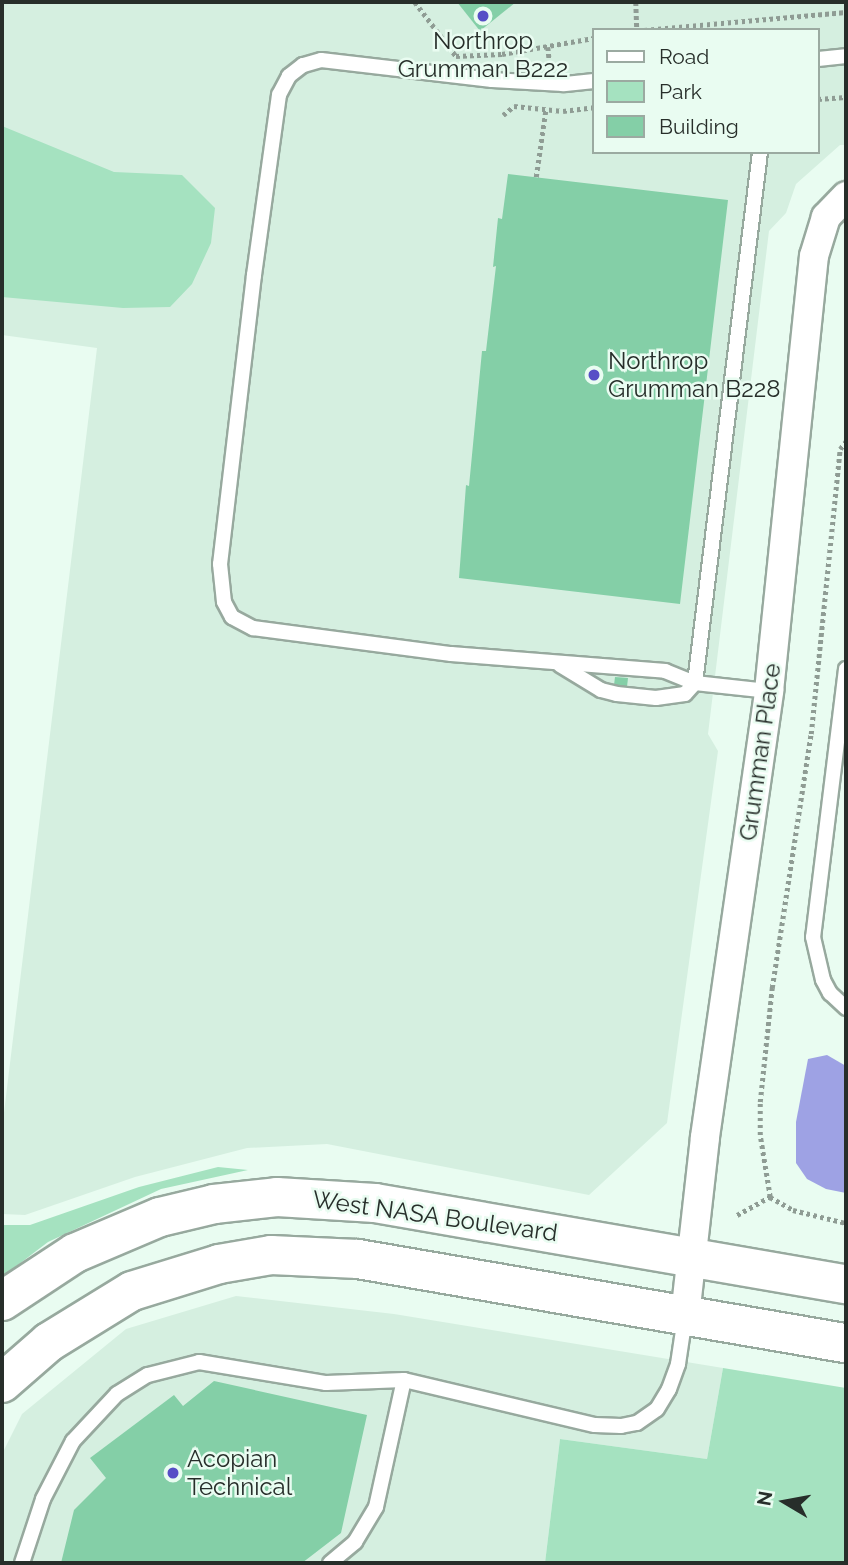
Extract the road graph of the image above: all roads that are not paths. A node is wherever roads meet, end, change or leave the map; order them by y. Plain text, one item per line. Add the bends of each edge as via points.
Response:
1 (846, 56) edge
2 (820, 59) edge
3 (592, 81) edge
4 (760, 154) edge
5 (846, 196) edge
6 (552, 662) junction
7 (846, 669) edge
8 (695, 683) junction
9 (769, 691) junction
10 (846, 1008) edge
11 (691, 1257) junction
12 (846, 1284) edge
13 (2, 1301) edge
14 (685, 1316) junction
15 (846, 1343) edge
16 (404, 1380) junction
17 (2, 1383) edge
18 (22, 1563) edge
19 (330, 1563) edge

1 - 2 lane
3 - 6 lane via 492,80 321,60 303,65 289,76 279,95 220,564 224,602 232,617 253,628
4 - 8 lane
5 - 9 street, Grumman Place via 826,217 814,256
6 - 8 lane via 665,671
6 - 8 lane via 617,694 656,698 685,694
7 - 10 lane via 813,937 823,980
8 - 9 lane
9 - 11 street, Grumman Place
11 - 12 main road, West NASA Boulevard
11 - 13 main road, West NASA Boulevard via 376,1203 276,1196 214,1204 142,1224 75,1253
11 - 14 street, Grumman Place
14 - 15 main road
14 - 16 lane via 669,1389 657,1409 637,1423 595,1425
14 - 17 main road via 386,1264 296,1254 258,1256 132,1291 49,1342
16 - 18 lane via 326,1383 199,1362 148,1376 117,1394 73,1441 43,1499
16 - 19 lane via 376,1507 355,1542

